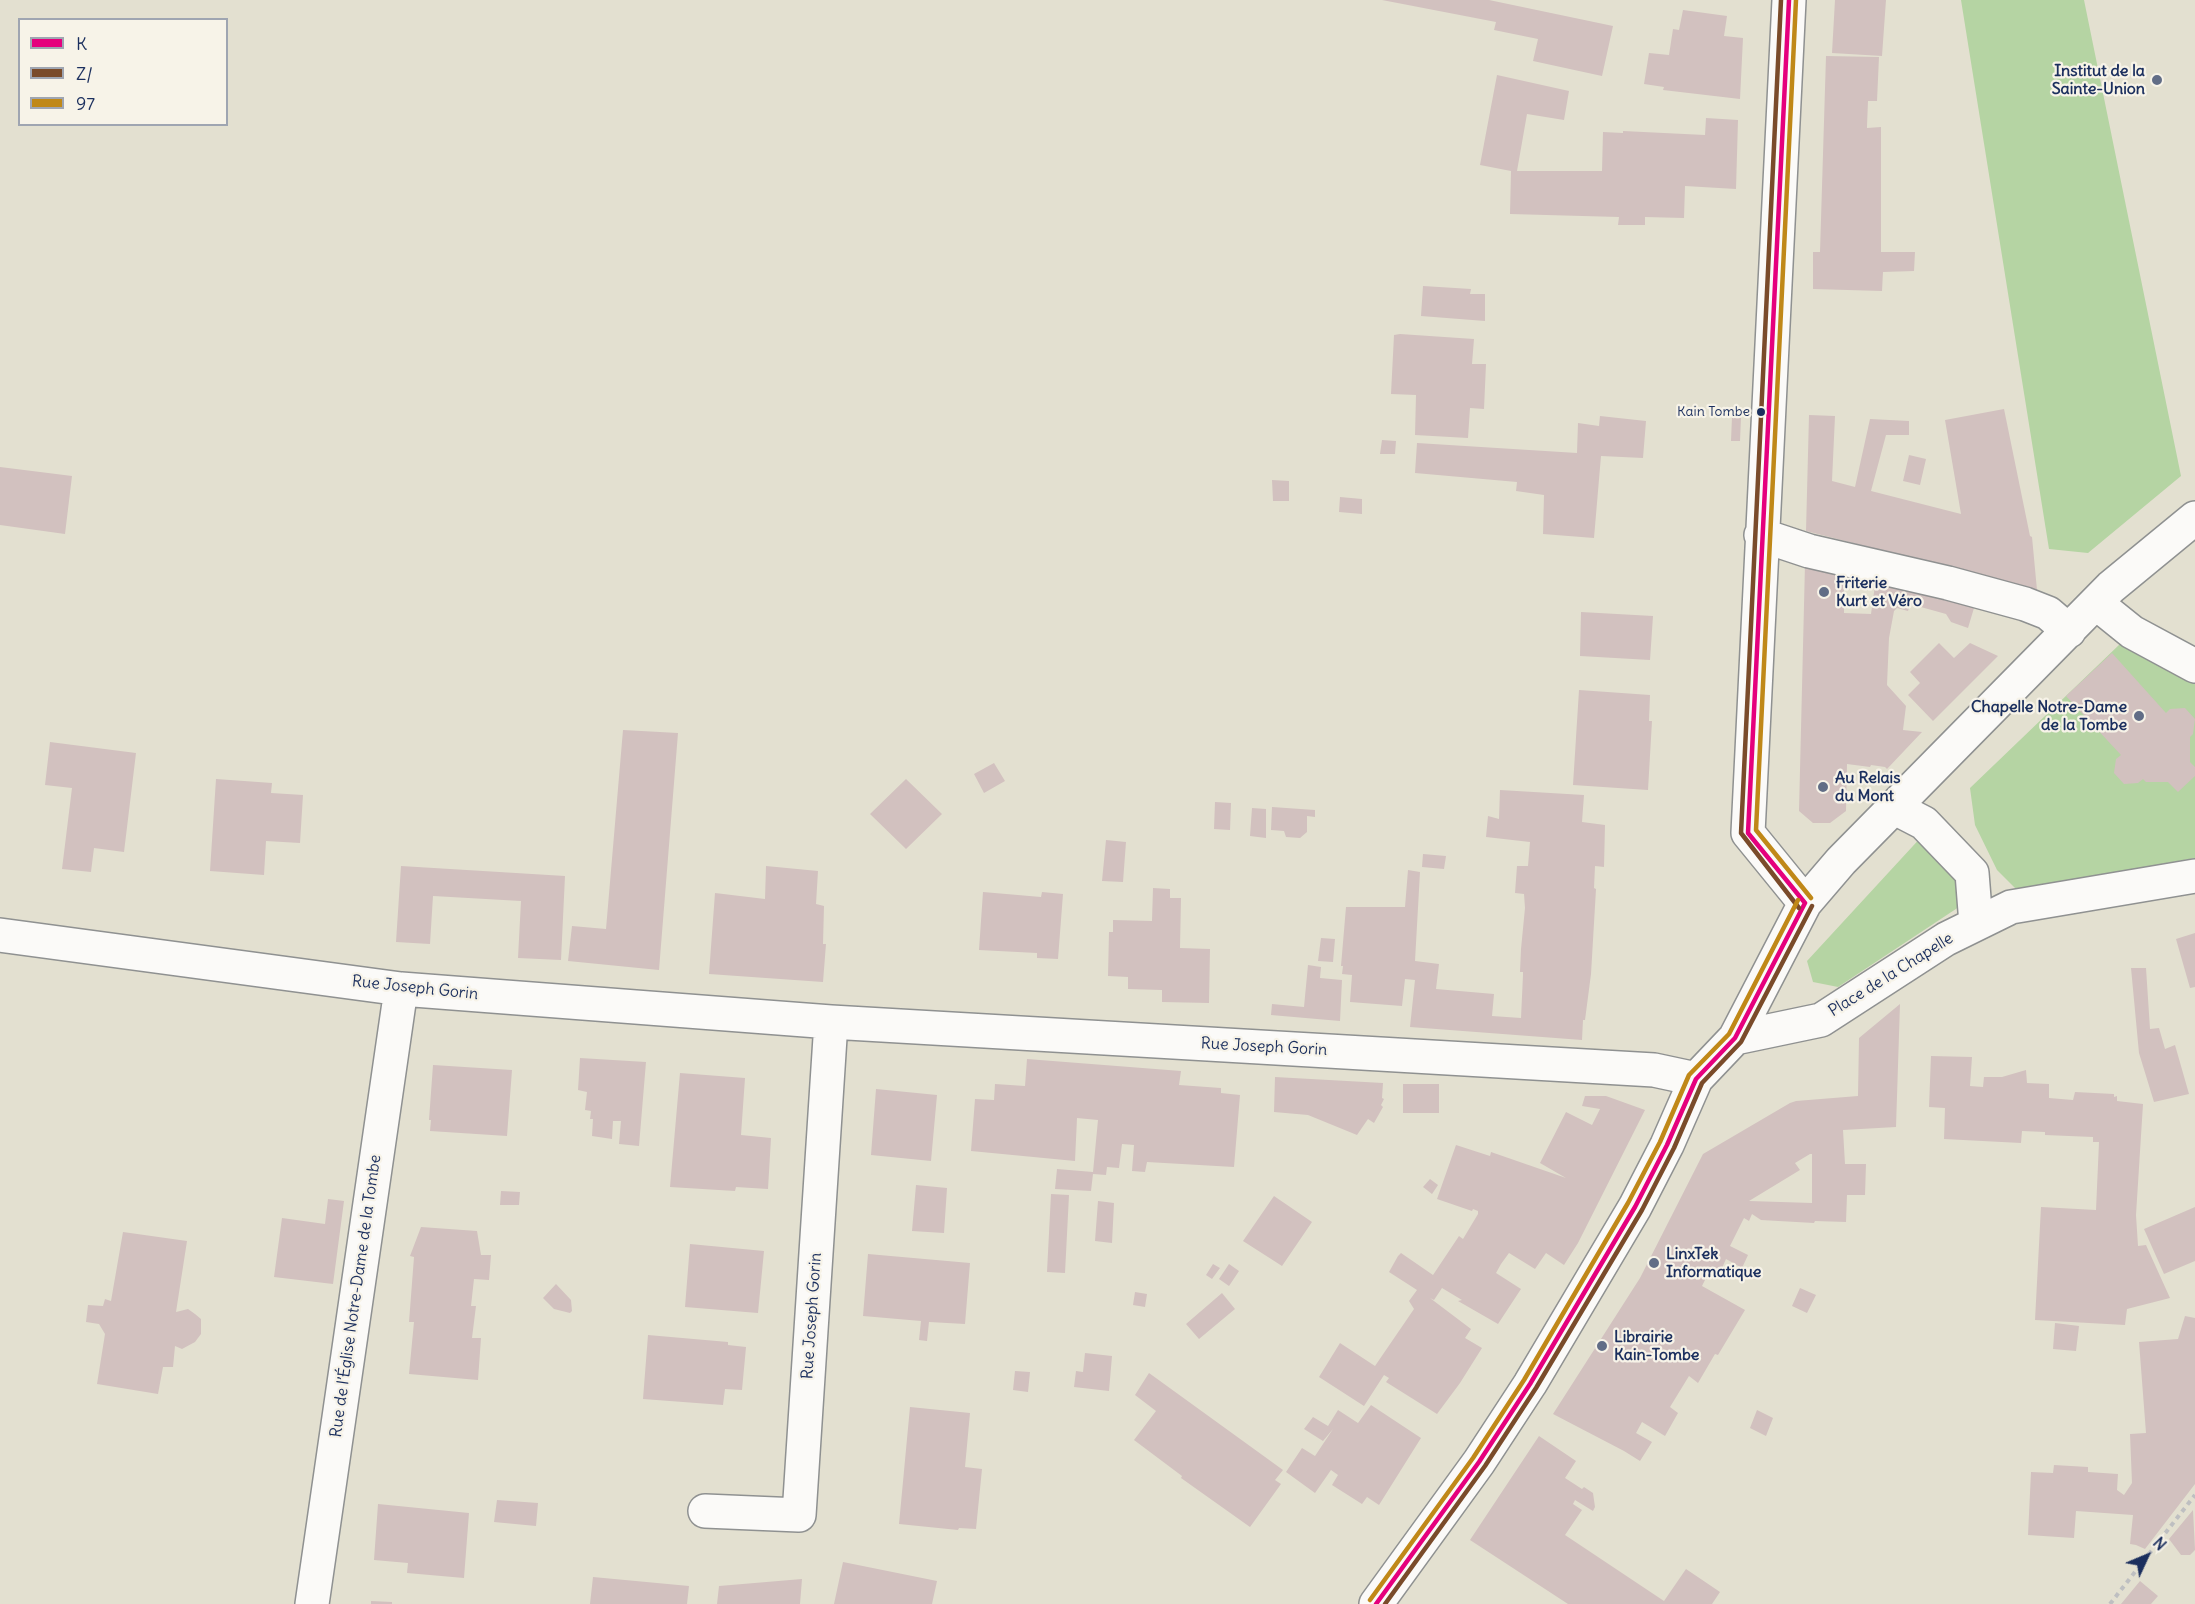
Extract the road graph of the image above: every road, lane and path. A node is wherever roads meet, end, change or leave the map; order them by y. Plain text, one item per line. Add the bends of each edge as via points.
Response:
1 (1789, 0) edge
2 (2195, 518) edge
3 (1761, 535) junction
4 (2096, 603) junction
5 (2069, 630) junction
6 (2195, 666) edge
7 (1895, 808) junction
8 (2195, 876) edge
9 (1805, 903) junction
10 (1976, 924) junction
11 (0, 935) edge
12 (401, 989) junction
13 (831, 1022) junction
14 (1735, 1038) junction
15 (1696, 1079) junction
16 (2195, 1494) edge
17 (705, 1511) dead end
18 (312, 1604) edge
19 (1376, 1604) edge
20 (2110, 1604) edge

1 - 3 street
2 - 4 street
3 - 5 street via 1809,551 2025,604 2048,613
3 - 9 street via 1748,833
4 - 5 street
4 - 6 street via 2132,632
5 - 7 street
7 - 9 street
7 - 10 street via 1924,823 1972,873
8 - 10 street, Place de la Chapelle via 2011,907
9 - 14 street
10 - 14 street, Place de la Chapelle via 1946,939 1821,1020
11 - 12 street, Rue Joseph Gorin
12 - 13 street, Rue Joseph Gorin
12 - 18 street, Rue de l’Église Notre-Dame de la Tombe
13 - 15 street, Rue Joseph Gorin via 1654,1070
13 - 17 street, Rue Joseph Gorin via 799,1515
14 - 15 street
15 - 19 street via 1635,1207 1530,1384
16 - 20 path

